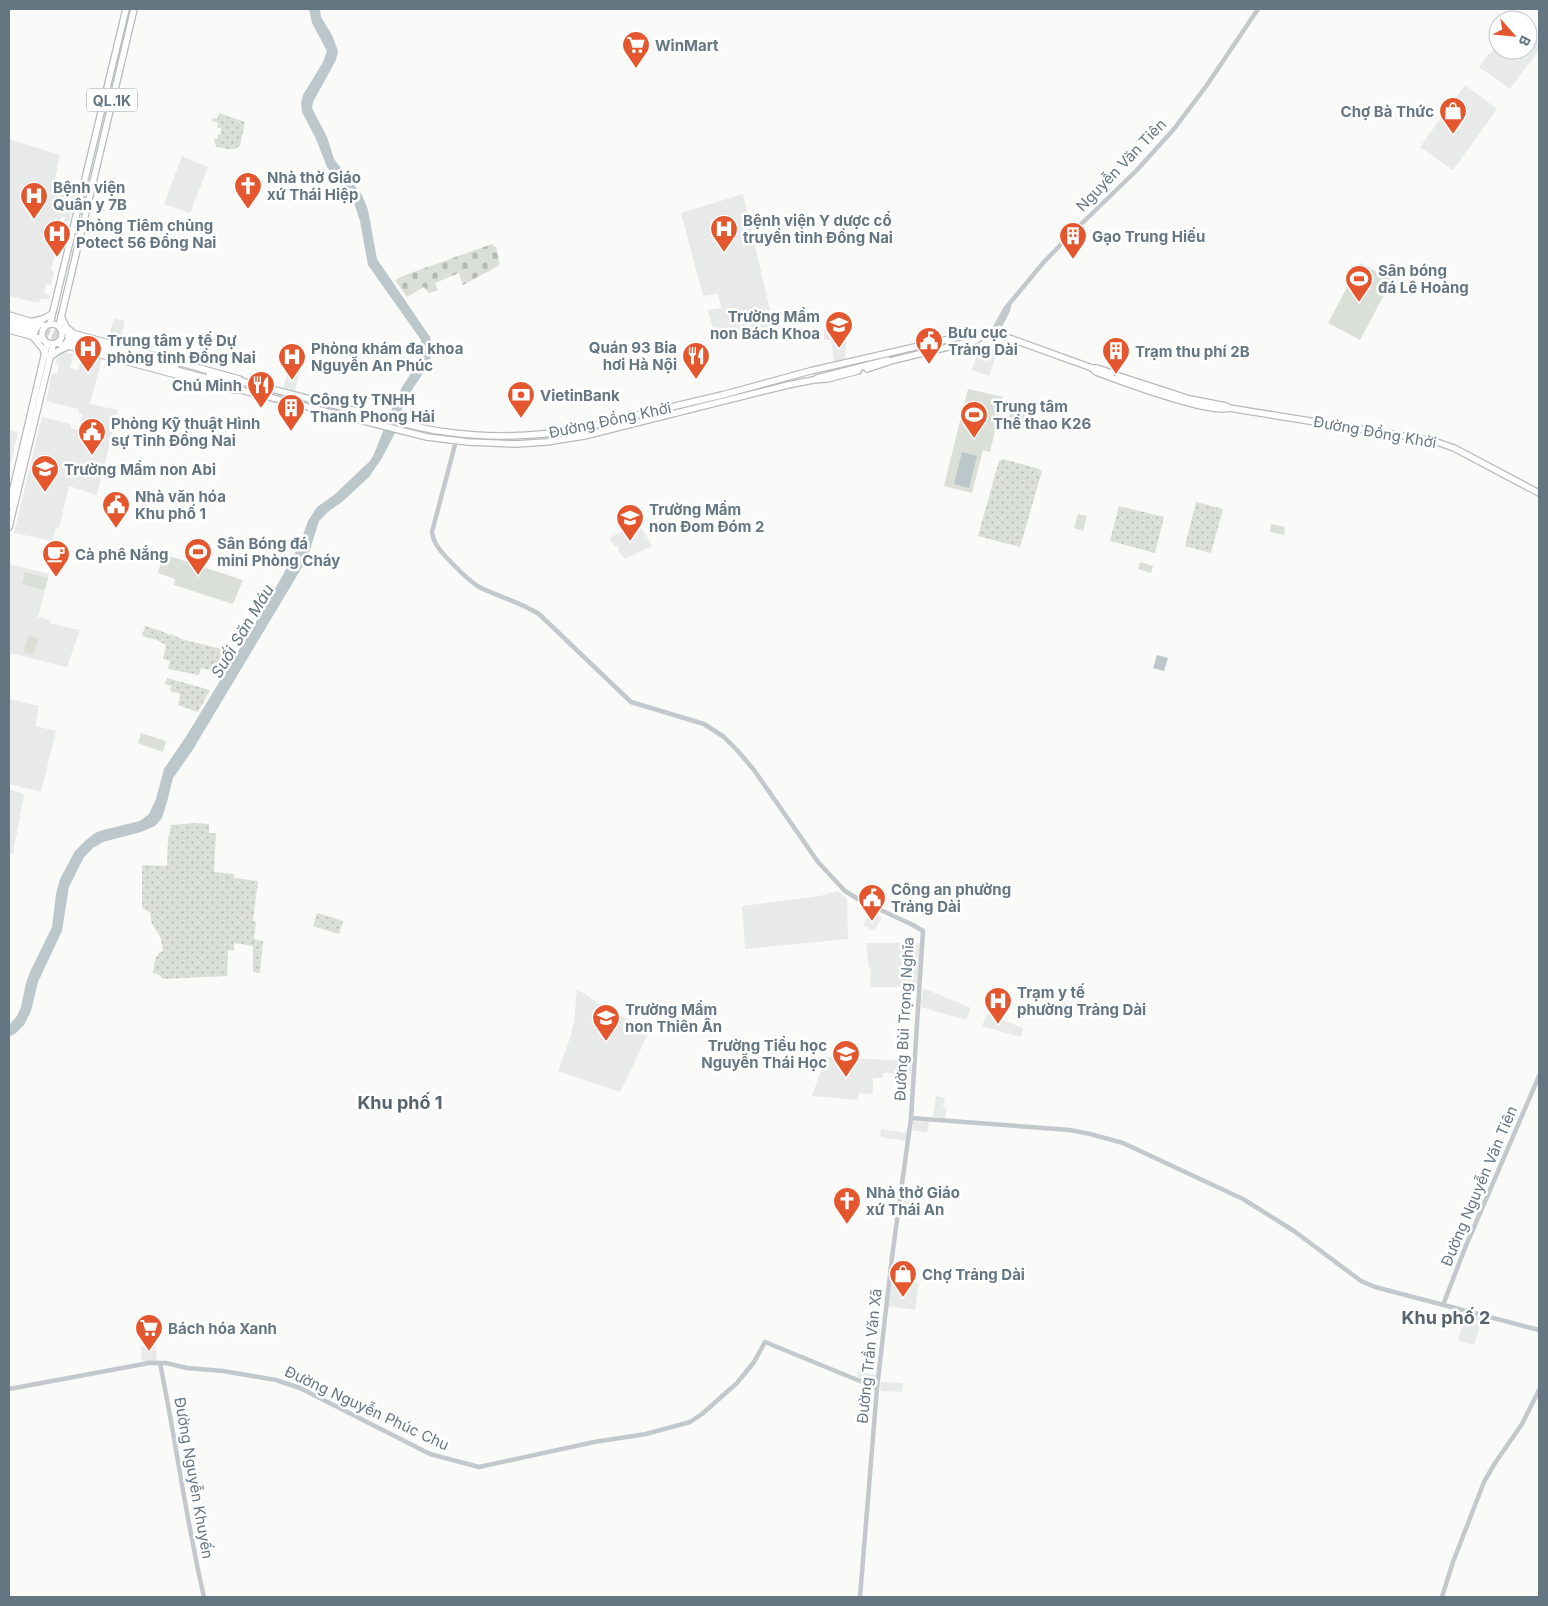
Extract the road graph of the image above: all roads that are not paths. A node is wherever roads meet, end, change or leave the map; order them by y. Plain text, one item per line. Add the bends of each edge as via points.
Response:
1 (126, 9) edge
2 (134, 9) edge
3 (1258, 9) edge
4 (83, 191) junction
5 (90, 192) junction
6 (1009, 306) junction
7 (52, 314) junction
8 (9, 315) edge
9 (61, 316) junction
10 (9, 320) edge
11 (31, 321) junction
12 (1001, 324) dead end
13 (9, 325) edge
14 (48, 325) junction
15 (60, 328) junction
16 (9, 330) edge
17 (35, 332) junction
18 (976, 333) junction
19 (992, 333) junction
20 (983, 335) junction
21 (70, 339) junction
22 (977, 340) junction
23 (50, 343) junction
24 (47, 356) junction
25 (894, 360) junction
26 (1092, 368) junction
27 (1111, 372) dead end
28 (1121, 376) dead end
29 (813, 380) junction
30 (285, 392) junction
31 (722, 395) junction
32 (286, 402) junction
33 (723, 402) junction
34 (1230, 408) junction
35 (458, 434) junction
36 (456, 441) junction
37 (1539, 493) edge
38 (9, 506) edge
39 (9, 527) edge
40 (1539, 1076) edge
41 (911, 1118) junction
42 (1442, 1305) junction
43 (1539, 1330) edge
44 (160, 1363) junction
45 (877, 1388) junction
46 (9, 1389) edge
47 (1539, 1390) edge
48 (204, 1597) edge
49 (860, 1597) edge
50 (1442, 1597) edge

1 - 4 main road, QL.1K
2 - 5 main road, QL.1K
3 - 6 street, Nguyễn Văn Tiên via 1170,134 1056,249
4 - 5 main road
4 - 7 main road, QL.1K
5 - 9 main road, QL.1K
6 - 12 street, Nguyễn Văn Tiên
6 - 19 street, Nguyễn Văn Tiên
7 - 11 main road
7 - 14 main road, QL.1K
8 - 11 main road
9 - 15 main road, QL.1K
9 - 21 main road
10 - 17 main road
11 - 14 main road
13 - 17 main road
14 - 15 main road
14 - 23 main road via 42,331
15 - 21 main road
15 - 23 main road via 62,339
16 - 17 main road
17 - 23 main road
17 - 24 main road
18 - 20 main road, Đường Đồng Khởi
18 - 22 main road
18 - 31 main road, Đường Đồng Khởi
19 - 20 main road, Đường Đồng Khởi
19 - 26 main road, Đường Đồng Khởi
20 - 22 main road, Đường Đồng Khởi
21 - 23 main road
21 - 24 main road via 58,351
21 - 30 main road, Đường Đồng Khởi
21 - 32 main road, Đường Đồng Khởi
22 - 25 main road, Đường Đồng Khởi
23 - 24 main road
24 - 38 main road
24 - 39 main road
25 - 29 main road, Đường Đồng Khởi via 857,366
25 - 29 main road, Đường Đồng Khởi via 856,373
26 - 27 main road, Đường Đồng Khởi
26 - 34 main road, Đường Đồng Khởi via 1170,397 1218,409
28 - 34 main road, Đường Đồng Khởi
29 - 33 main road, Đường Đồng Khởi
30 - 32 main road
30 - 35 main road, Đường Đồng Khởi via 400,423
31 - 33 main road
31 - 35 main road, Đường Đồng Khởi via 556,433 516,436
32 - 36 main road, Đường Đồng Khởi via 383,427
33 - 36 main road, Đường Đồng Khởi via 584,436 546,442
34 - 37 main road, Đường Đồng Khởi via 1434,441 1454,448
35 - 36 main road
36 - 41 street, Đường Bùi Trọng Nghĩa via 432,532 438,548 455,567 480,588 539,614 630,702 704,724 724,737 754,770 818,862 845,891 923,931
40 - 42 street, Đường Nguyễn Văn Tiên
41 - 42 street, Đường Bùi Trọng Nghĩa via 1070,1130 1123,1143 1257,1206 1361,1281
41 - 45 street, Đường Trần Văn Xã
42 - 43 street, Đường Bùi Trọng Nghĩa
44 - 45 street, Đường Nguyễn Phúc Chu via 276,1380 300,1388 430,1454 479,1466 646,1434 690,1422 737,1383 766,1342
44 - 46 street, Đường Nguyễn Phúc Chu
44 - 48 street, Đường Nguyễn Khuyến
45 - 49 street, Đường Trần Văn Xã
47 - 50 street via 1521,1426 1484,1482

